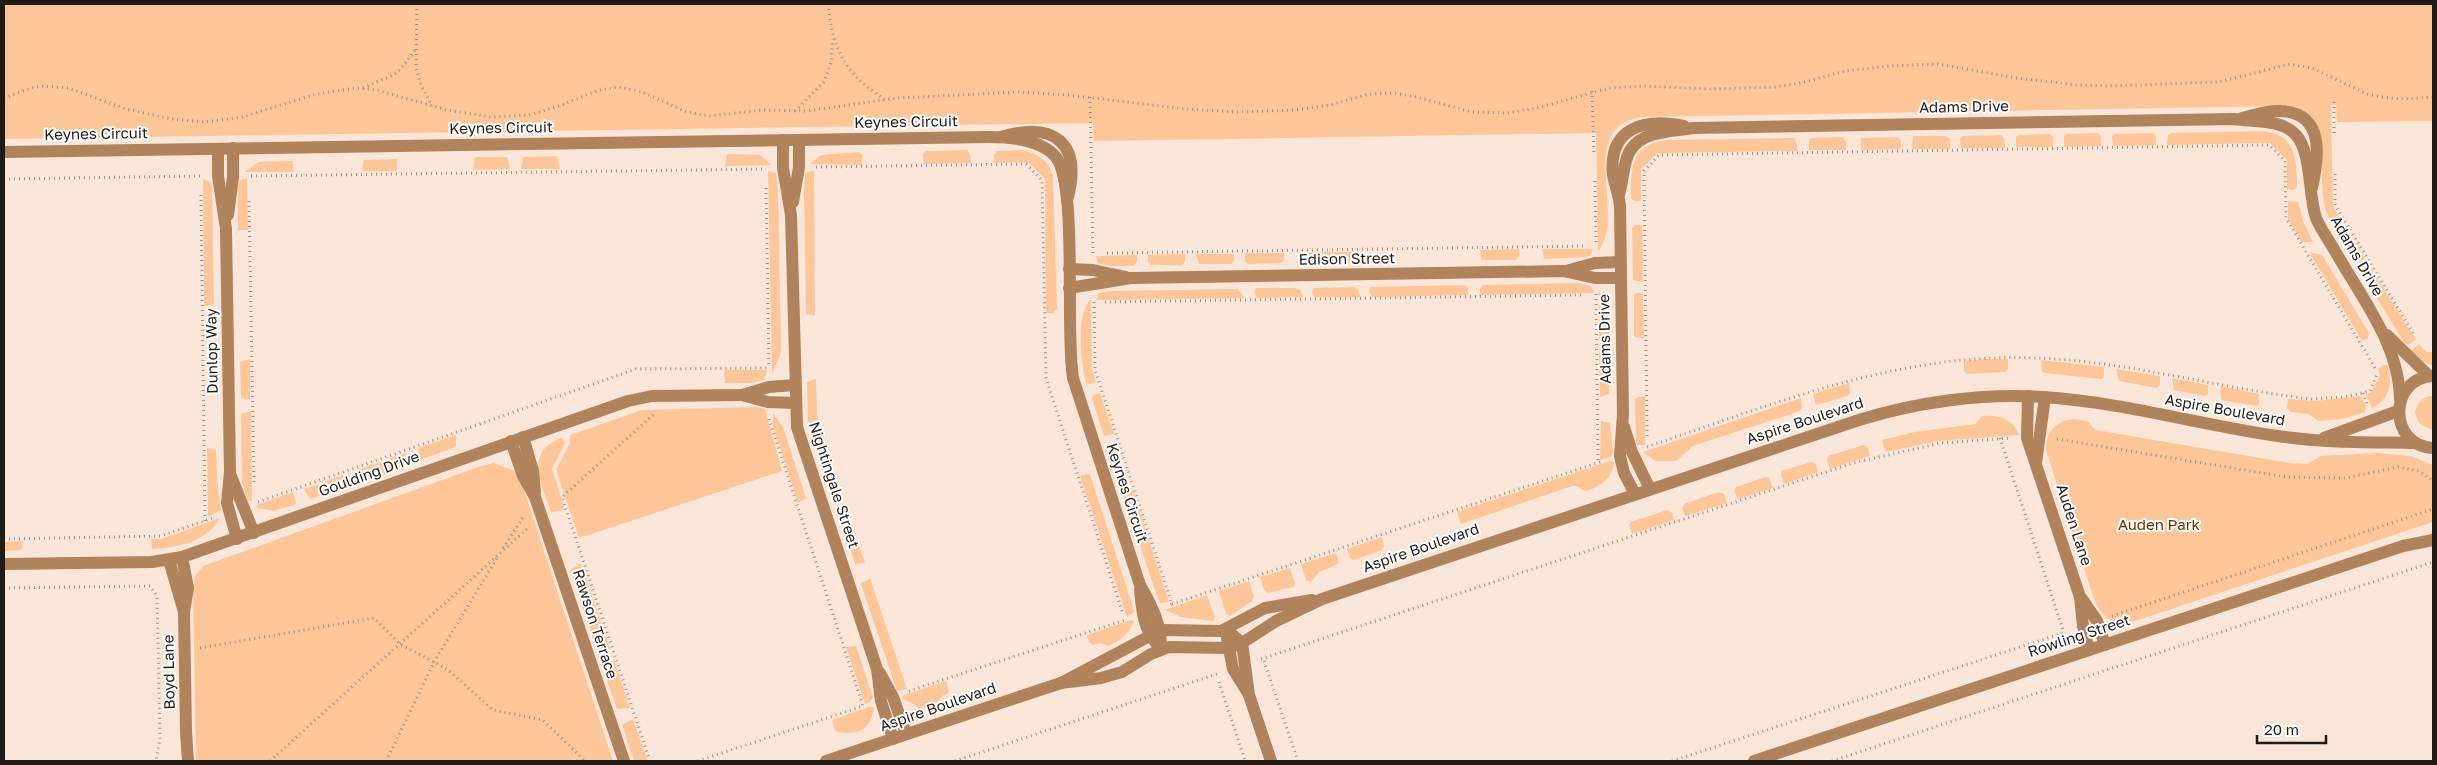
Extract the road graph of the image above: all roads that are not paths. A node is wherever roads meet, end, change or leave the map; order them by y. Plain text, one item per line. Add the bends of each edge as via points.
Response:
1 (783, 140) junction
2 (798, 140) junction
3 (233, 148) junction
4 (218, 149) junction
5 (4, 152) edge
6 (791, 215) junction
7 (226, 229) junction
8 (1620, 262) junction
9 (1069, 269) junction
10 (1563, 271) junction
11 (1131, 278) junction
12 (1620, 278) junction
13 (1069, 288) junction
14 (2382, 330) junction
15 (2431, 376) edge
16 (794, 385) junction
17 (742, 395) junction
18 (2028, 396) junction
19 (2045, 397) junction
20 (795, 403) junction
21 (2399, 405) junction
22 (1623, 423) junction
23 (523, 436) junction
24 (2033, 438) junction
25 (2316, 440) junction
26 (511, 441) junction
27 (2427, 448) edge
28 (230, 472) junction
29 (1650, 489) junction
30 (1635, 494) junction
31 (536, 496) junction
32 (2433, 530) edge
33 (254, 532) junction
34 (237, 539) junction
35 (2433, 540) edge
36 (2415, 542) junction
37 (182, 557) junction
38 (169, 560) junction
39 (4, 564) edge
40 (2080, 596) junction
41 (1308, 602) junction
42 (184, 612) junction
43 (1148, 612) junction
44 (1161, 630) junction
45 (1227, 630) junction
46 (1149, 634) junction
47 (1242, 643) junction
48 (2105, 645) junction
49 (1228, 648) junction
50 (1161, 649) junction
51 (2089, 650) junction
52 (1061, 683) junction
53 (1250, 695) junction
54 (887, 699) junction
55 (186, 732) junction
56 (906, 734) junction
57 (892, 739) junction
58 (180, 761) edge
59 (188, 761) edge
60 (624, 761) edge
61 (826, 761) edge
62 (1271, 761) edge
63 (1754, 761) edge

1 - 2 street, Keynes Circuit
1 - 3 street, Keynes Circuit
1 - 6 street, Nightingale Street via 783,168
2 - 6 street, Nightingale Street via 799,167
2 - 9 street, Keynes Circuit via 999,137 1020,131 1045,132 1062,143 1071,160 1072,181 1067,203
3 - 4 street, Keynes Circuit
3 - 7 street, Dunlop Way
4 - 5 street, Keynes Circuit
4 - 7 street, Dunlop Way via 218,176
6 - 16 street, Nightingale Street
7 - 28 street, Dunlop Way
8 - 10 street, Edison Street via 1595,263
8 - 12 street, Adams Drive
8 - 14 street, Adams Drive via 1619,195 1626,159 1633,146 1653,134 1694,128 2234,119 2280,111 2303,118 2312,128 2318,164 2311,195 2317,220
9 - 11 street, Edison Street
9 - 13 street, Keynes Circuit
10 - 11 street, Edison Street
10 - 12 street, Edison Street via 1595,278
11 - 13 street, Edison Street
12 - 22 street, Adams Drive
13 - 43 street, Keynes Circuit via 1073,378
14 - 15 street, Adams Drive
14 - 21 street, Adams Drive via 2396,364
15 - 21 street via 2416,380 2407,388
16 - 17 street, Goulding Drive via 769,387
16 - 20 street, Nightingale Street
17 - 20 street, Goulding Drive via 768,402
17 - 23 street, Goulding Drive via 641,398
18 - 19 street, Aspire Boulevard
18 - 24 street, Auden Lane
18 - 29 street, Aspire Boulevard via 1970,398 1889,412
19 - 24 street, Auden Lane
19 - 25 street, Aspire Boulevard
20 - 54 street, Nightingale Street via 800,436
21 - 25 street, Aspire Boulevard via 2348,431
21 - 27 street, Adams Drive via 2400,423 2405,434
22 - 29 street, Adams Drive via 1632,452
22 - 30 street, Adams Drive via 1620,456 1624,473
23 - 26 street, Goulding Drive
23 - 31 street, Rawson Terrace
24 - 40 street, Auden Lane via 2036,463
25 - 27 street, Aspire Boulevard
26 - 31 street, Rawson Terrace via 523,476
26 - 33 street, Goulding Drive
28 - 33 street, Dunlop Way
28 - 34 street, Dunlop Way via 227,490 229,512
29 - 30 street, Aspire Boulevard
30 - 41 street, Aspire Boulevard
31 - 60 street, Rawson Terrace
32 - 36 street, Rowling Street
33 - 34 street, Goulding Drive
34 - 37 street, Goulding Drive
35 - 36 street, Rowling Street
36 - 48 street, Rowling Street
37 - 38 street, Goulding Drive
37 - 42 street, Boyd Lane via 188,588
38 - 39 street, Goulding Drive
38 - 42 street, Boyd Lane
40 - 48 street, Auden Lane via 2097,621
40 - 51 street, Auden Lane
41 - 45 street, Aspire Boulevard via 1265,608
41 - 47 street, Aspire Boulevard
42 - 55 street, Boyd Lane
43 - 44 street, Keynes Circuit
43 - 46 street, Keynes Circuit
44 - 45 street, Aspire Boulevard
44 - 46 street, Aspire Boulevard
44 - 50 street
45 - 47 street
45 - 49 street
46 - 50 street, Keynes Circuit
46 - 52 street, Aspire Boulevard
47 - 49 street, Aspire Boulevard
47 - 53 street
48 - 51 street, Rowling Street
49 - 50 street, Aspire Boulevard via 1177,646
49 - 53 street via 1233,669
50 - 52 street, Aspire Boulevard via 1122,672
51 - 63 street, Rowling Street
52 - 56 street, Aspire Boulevard
53 - 62 street
54 - 56 street, Nightingale Street
54 - 57 street, Nightingale Street
55 - 58 street, Boyd Lane
55 - 59 street, Boyd Lane
56 - 57 street, Aspire Boulevard
57 - 61 street, Aspire Boulevard

